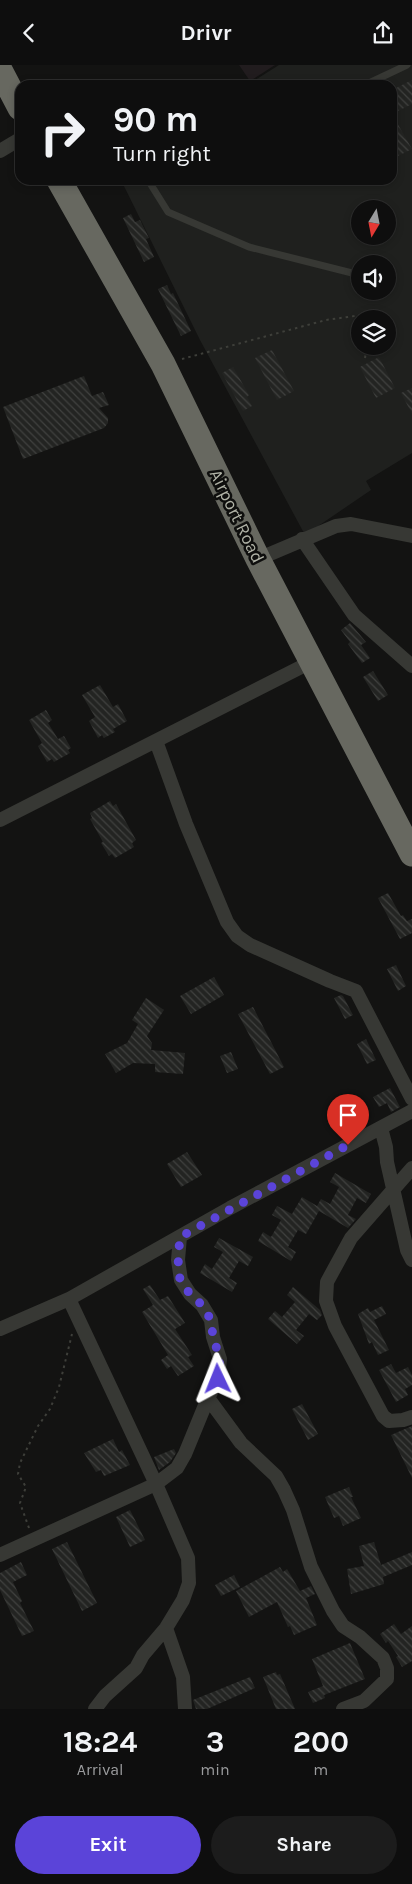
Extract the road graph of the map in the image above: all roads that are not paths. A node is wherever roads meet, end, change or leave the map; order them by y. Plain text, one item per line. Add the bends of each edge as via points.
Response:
1 (406, 65) edge
2 (0, 70) edge
3 (375, 80) edge
4 (15, 98) edge
5 (15, 142) edge
6 (0, 151) edge
7 (62, 185) edge
8 (151, 185) edge
9 (351, 273) edge
10 (412, 536) edge
11 (302, 539) junction
12 (258, 559) junction
13 (311, 662) junction
14 (412, 666) edge
15 (156, 741) junction
16 (0, 821) edge
17 (412, 854) edge
18 (412, 1099) edge
19 (412, 1111) edge
20 (381, 1127) junction
21 (412, 1169) edge
22 (393, 1190) junction
23 (180, 1237) junction
24 (412, 1259) edge
25 (69, 1299) junction
26 (0, 1329) edge
27 (208, 1398) junction
28 (412, 1417) edge
29 (156, 1484) junction
30 (0, 1555) edge
31 (166, 1628) junction
32 (96, 1709) edge
33 (185, 1709) edge
34 (344, 1709) edge

1 - 3 lane
2 - 4 highway
5 - 6 street
7 - 12 highway, Airport Road via 163,364
8 - 9 lane via 168,212 249,247
10 - 11 street via 351,524
11 - 12 street
11 - 14 street via 354,615
12 - 13 highway, Airport Road
13 - 15 street
13 - 17 highway, Airport Road
15 - 16 street
15 - 18 street via 186,825 227,922 237,936 250,945 356,991
19 - 20 street
20 - 22 street
20 - 23 street
21 - 22 street
22 - 24 street
22 - 28 street via 351,1238 327,1282 326,1301 335,1326 383,1417 389,1421
23 - 25 street
23 - 27 street via 180,1280 211,1320 220,1359 218,1379
25 - 26 street
25 - 29 street
27 - 29 street via 186,1455 177,1468
27 - 34 street via 241,1443 276,1476 311,1567 343,1626 383,1658 387,1679 364,1701
29 - 30 street
29 - 31 street via 188,1558 188,1583 183,1600
31 - 32 street via 136,1668
31 - 33 street via 183,1677

